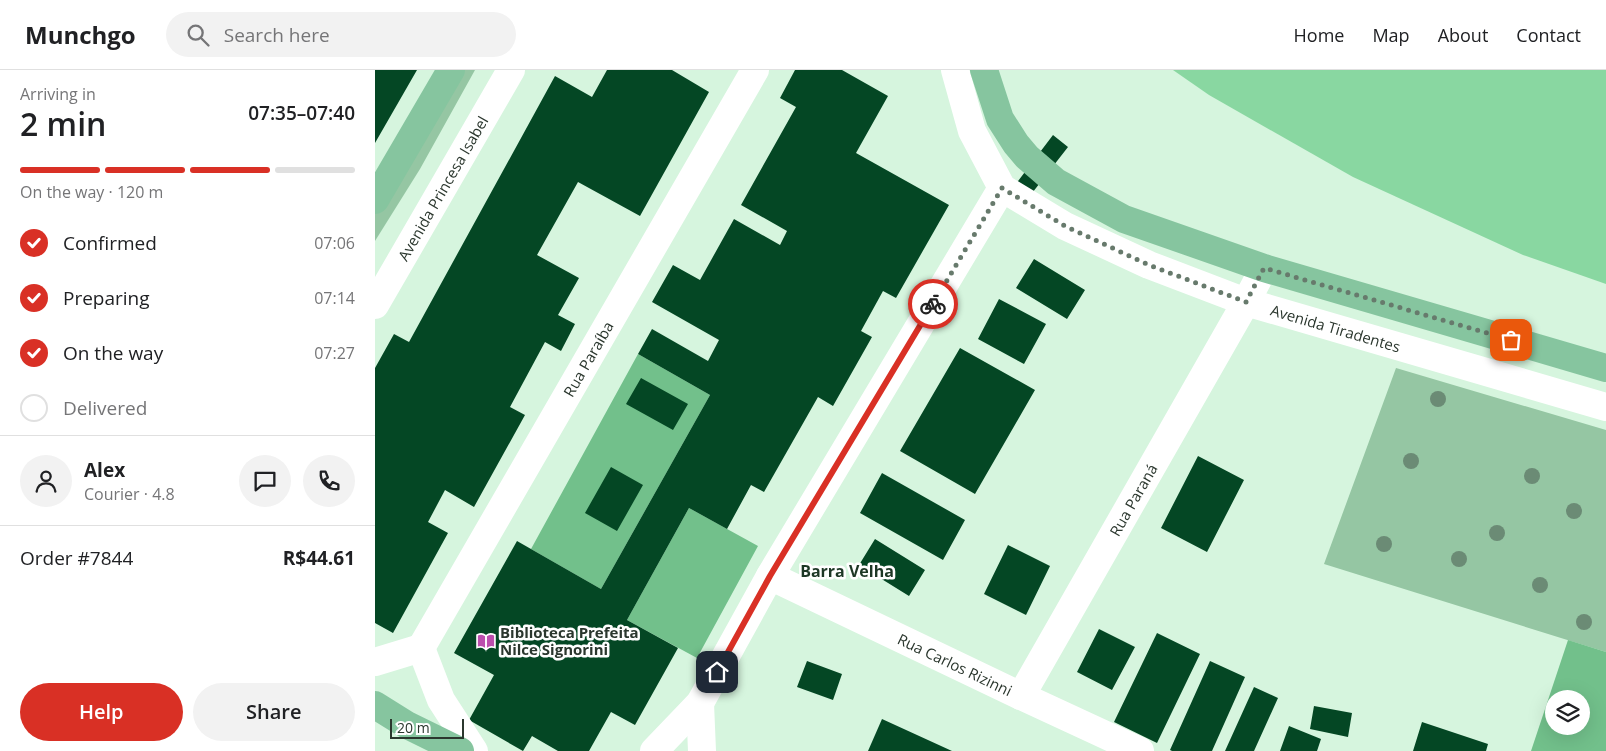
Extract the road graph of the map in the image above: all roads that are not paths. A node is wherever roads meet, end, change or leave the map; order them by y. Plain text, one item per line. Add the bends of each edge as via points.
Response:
1 (451, 70) edge
2 (511, 70) edge
3 (755, 70) edge
4 (955, 70) edge
5 (984, 70) edge
6 (1002, 188) junction
7 (375, 200) edge
8 (1264, 268) junction
9 (1246, 302) junction
10 (375, 305) edge
11 (1606, 368) edge
12 (1606, 407) edge
13 (770, 576) junction
14 (421, 648) junction
15 (375, 662) edge
16 (1021, 696) junction
17 (700, 703) junction
18 (375, 705) edge
19 (460, 751) edge
20 (474, 751) edge
21 (654, 751) edge
22 (702, 751) edge
23 (1140, 751) edge

1 - 7 main road
2 - 10 street, Avenida Princesa Isabel
3 - 14 street, Rua Paraíba
4 - 6 street via 972,131
5 - 8 main road via 1000,119 1015,144 1038,169 1056,182 1124,219
6 - 9 street, Avenida Tiradentes via 1065,226 1149,265
6 - 13 street
8 - 9 street, Rua Paraná
8 - 11 main road
9 - 12 street, Avenida Tiradentes
9 - 16 street, Rua Paraná
13 - 16 street, Rua Carlos Rizinni
13 - 17 street
14 - 15 street
14 - 20 street via 441,700
16 - 23 street, Rua Carlos Rizinni
17 - 21 street
17 - 22 street
18 - 19 main road

